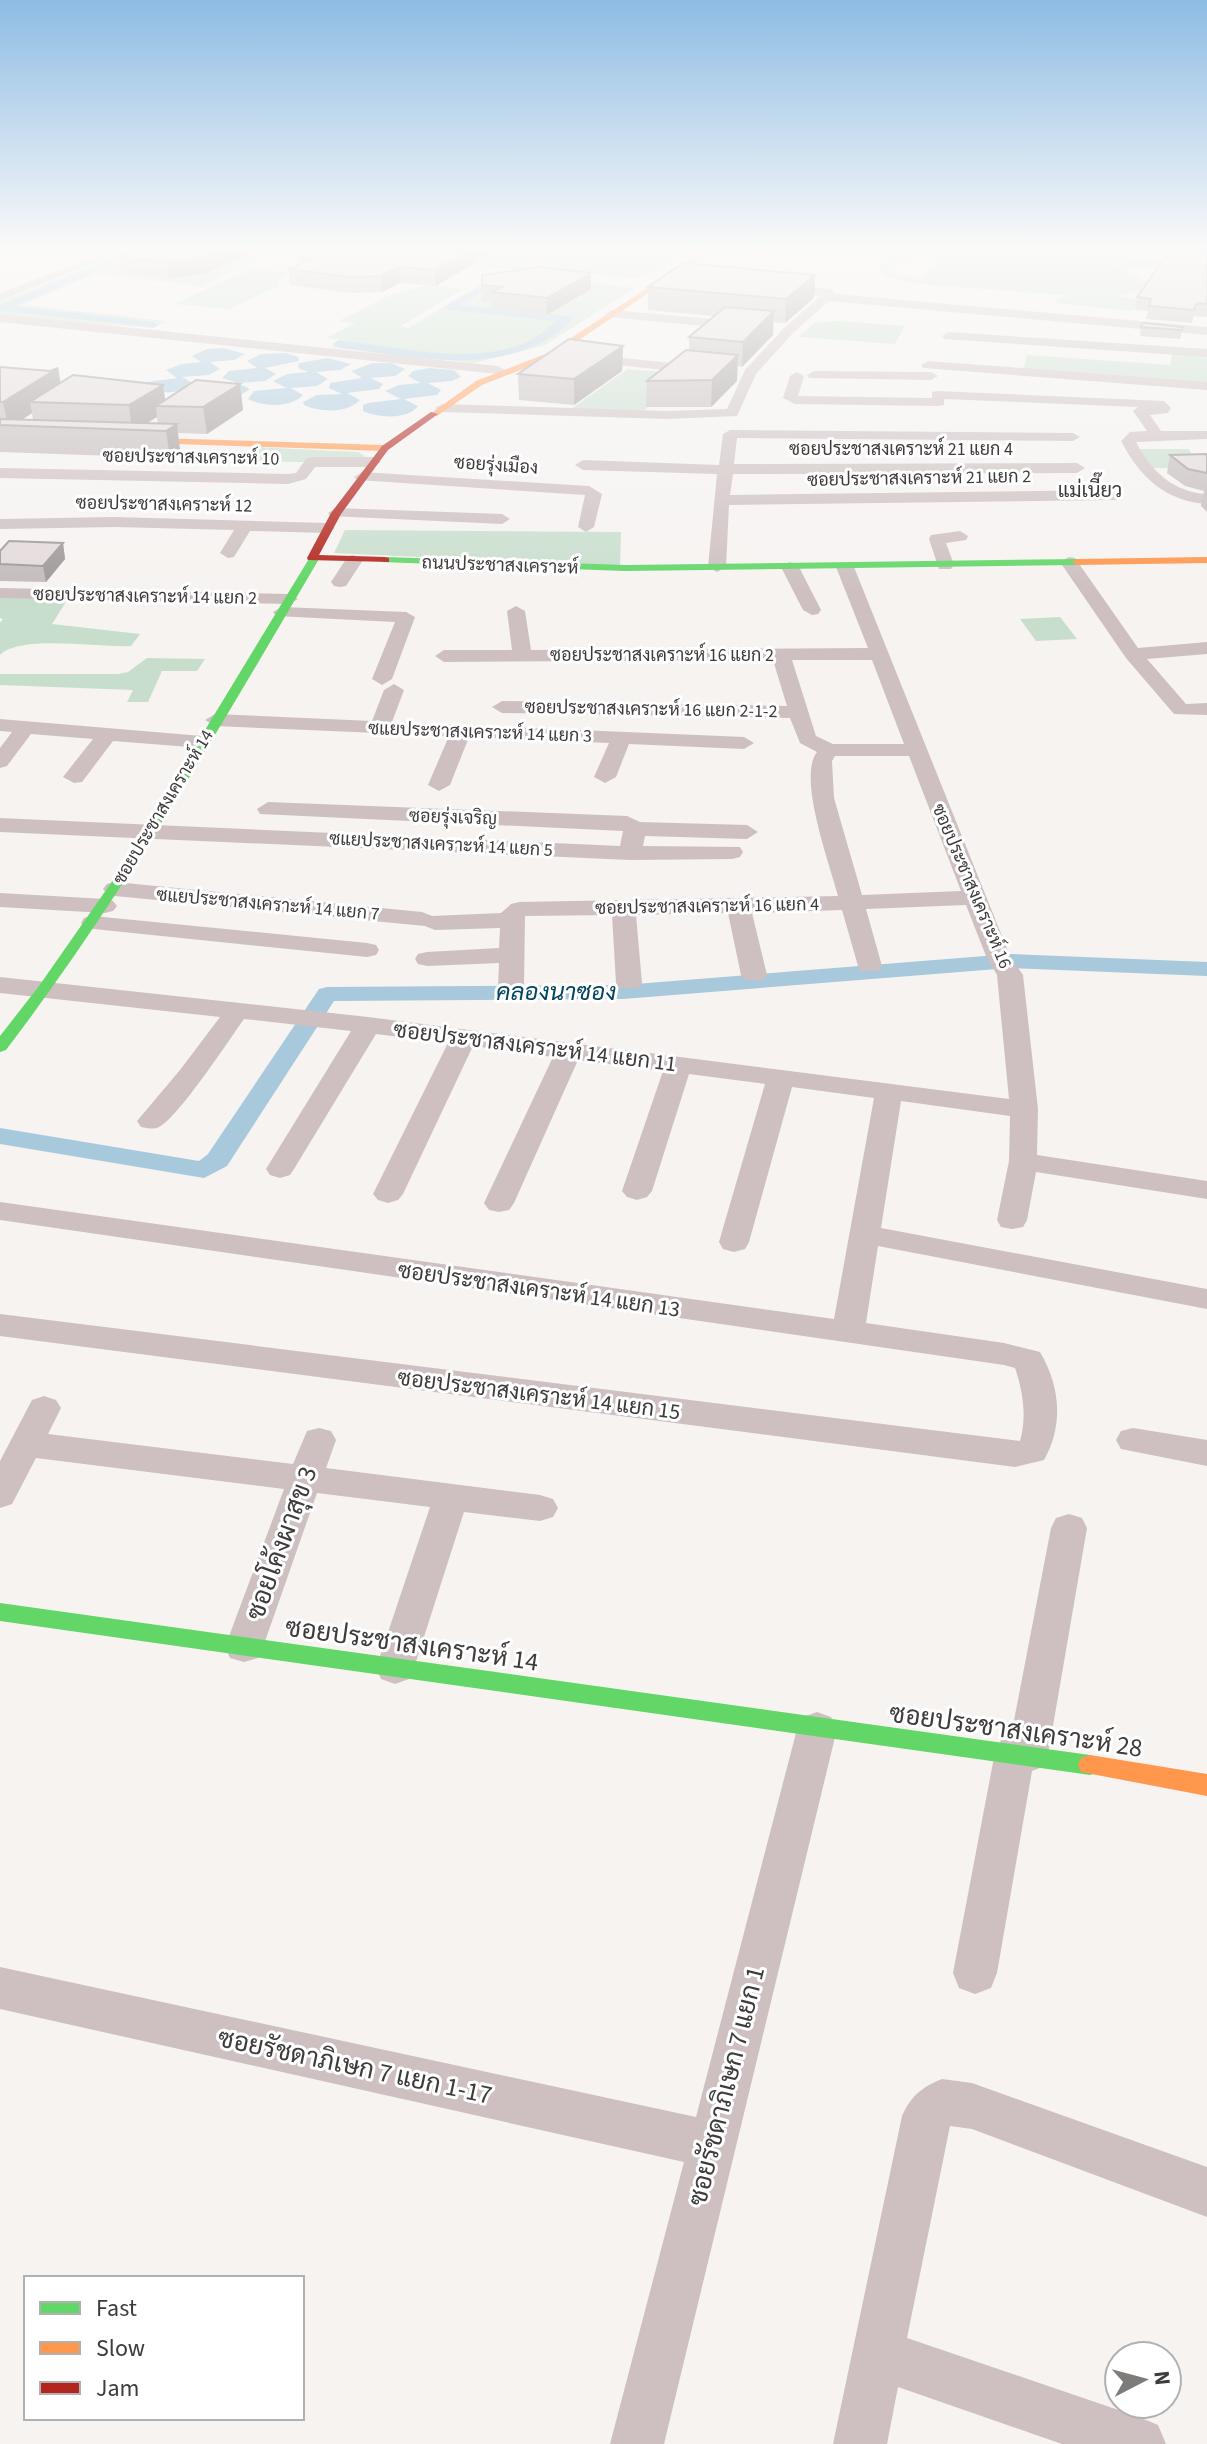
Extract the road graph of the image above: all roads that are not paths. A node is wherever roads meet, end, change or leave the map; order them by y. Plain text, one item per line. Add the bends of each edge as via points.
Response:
1 (456, 366) edge
2 (514, 366) edge
3 (518, 366) edge
4 (658, 366) edge
5 (752, 366) edge
6 (930, 366) edge
7 (930, 370) junction
8 (503, 371) junction
9 (716, 372) edge
10 (814, 375) dead end
11 (797, 376) dead end
12 (1207, 386) edge
13 (939, 402) junction
14 (437, 408) junction
15 (1140, 411) junction
16 (157, 427) edge
17 (1157, 435) junction
18 (1207, 435) edge
19 (950, 436) junction
20 (1073, 437) dead end
21 (107, 440) edge
22 (135, 440) junction
23 (373, 462) junction
24 (583, 465) dead end
25 (1077, 468) dead end
26 (724, 469) junction
27 (0, 473) edge
28 (1116, 495) dead end
29 (1207, 499) edge
30 (722, 500) junction
31 (502, 519) dead end
32 (331, 521) junction
33 (0, 524) edge
34 (245, 526) junction
35 (586, 527) dead end
36 (960, 536) dead end
37 (228, 553) dead end
38 (314, 559) junction
39 (354, 560) junction
40 (1207, 560) edge
41 (1069, 562) junction
42 (945, 565) junction
43 (717, 567) junction
44 (790, 567) junction
45 (845, 567) junction
46 (340, 582) dead end
47 (0, 593) edge
48 (286, 605) junction
49 (812, 610) dead end
50 (516, 611) dead end
51 (1207, 648) edge
52 (522, 654) junction
53 (879, 654) junction
54 (1133, 654) junction
55 (444, 656) dead end
56 (781, 656) junction
57 (431, 703) dead end
58 (502, 707) dead end
59 (1207, 709) edge
60 (799, 712) junction
61 (215, 720) junction
62 (0, 725) edge
63 (26, 727) junction
64 (380, 727) junction
65 (425, 729) junction
66 (461, 731) junction
67 (107, 734) junction
68 (621, 738) junction
69 (202, 742) junction
70 (744, 743) dead end
71 (829, 750) junction
72 (914, 750) junction
73 (0, 762) edge
74 (74, 777) dead end
75 (605, 777) dead end
76 (439, 785) dead end
77 (268, 809) dead end
78 (0, 825) edge
79 (635, 829) junction
80 (149, 831) junction
81 (747, 832) dead end
82 (732, 852) dead end
83 (630, 853) junction
84 (976, 898) junction
85 (0, 900) edge
86 (853, 903) junction
87 (104, 906) junction
88 (738, 906) junction
89 (623, 908) junction
90 (512, 920) junction
91 (367, 950) dead end
92 (512, 955) junction
93 (427, 959) dead end
94 (870, 966) dead end
95 (754, 975) dead end
96 (629, 983) dead end
97 (0, 985) edge
98 (511, 987) dead end
99 (46, 990) junction
100 (237, 1011) junction
101 (368, 1025) junction
102 (464, 1038) junction
103 (0, 1047) edge
104 (569, 1050) junction
105 (679, 1064) junction
106 (781, 1077) junction
107 (889, 1091) junction
108 (1024, 1109) junction
109 (151, 1121) dead end
110 (1023, 1161) junction
111 (280, 1169) dead end
112 (1207, 1190) edge
113 (637, 1191) dead end
114 (388, 1194) dead end
115 (499, 1203) dead end
116 (0, 1211) edge
117 (1012, 1220) dead end
118 (864, 1234) junction
119 (734, 1242) dead end
120 (1207, 1299) edge
121 (0, 1325) edge
122 (848, 1333) junction
123 (1040, 1407) joint
124 (44, 1408) dead end
125 (319, 1440) dead end
126 (1133, 1440) dead end
127 (26, 1444) junction
128 (1207, 1453) edge
129 (304, 1479) junction
130 (0, 1495) edge
131 (451, 1497) junction
132 (540, 1508) dead end
133 (1069, 1528) dead end
134 (0, 1612) edge
135 (244, 1647) junction
136 (395, 1668) junction
137 (817, 1729) junction
138 (1022, 1754) junction
139 (1207, 1785) edge
140 (975, 1973) dead end
141 (0, 1988) edge
142 (710, 2144) junction
143 (1207, 2192) edge
144 (878, 2354) junction
145 (637, 2444) edge
146 (860, 2444) edge
147 (1139, 2444) edge

1 - 8 street
2 - 8 main road
3 - 8 main road
4 - 9 street
5 - 14 street via 744,374 732,413
6 - 7 street
7 - 10 street
7 - 12 street
7 - 13 street
8 - 14 main road via 468,381
11 - 13 street via 790,398 795,400
13 - 15 street
13 - 15 street via 1074,398 1164,408
13 - 19 street
14 - 23 main road via 388,439
15 - 17 street
16 - 22 street
17 - 18 street
17 - 29 street via 1130,436 1128,441 1146,468 1175,495
19 - 20 street
19 - 26 street via 730,434
21 - 22 main road
22 - 23 main road
23 - 27 street, ซอยประชาสงเคราะห์ 10 via 311,462 301,476 288,479
23 - 32 main road
23 - 35 street, ซอยรุ่งเมือง via 589,491 594,494
24 - 26 street, ซอยประชาสงเคราะห์ 21 แยก 4
25 - 26 street, ซอยประชาสงเคราะห์ 21 แยก 4
26 - 30 street
28 - 30 street, ซอยประชาสงเคราะห์ 21 แยก 2
30 - 43 street
31 - 32 street, ซอยประชาสงเคราะห์ 12
32 - 34 street, ซอยประชาสงเคราะห์ 12
32 - 38 main road
33 - 34 street, ซอยประชาสงเคราะห์ 12
34 - 37 street
36 - 42 street via 937,539
38 - 39 main road, ถนนประชาสงเคราะห์
38 - 48 main road, ซอยประชาสงเคราะห์ 14
39 - 43 main road, ถนนประชาสงเคราะห์
39 - 46 street
40 - 41 main road, ถนนประชาสงเคราะห์
41 - 42 main road, ถนนประชาสงเคราะห์
41 - 54 street
42 - 45 main road, ถนนประชาสงเคราะห์
43 - 44 main road, ถนนประชาสงเคราะห์
44 - 45 main road, ถนนประชาสงเคราะห์
44 - 49 street
45 - 53 street, ซอยประชาสงเคราะห์ 16
47 - 48 street, ซอยประชาสงเคราะห์ 14 แยก 2
48 - 61 main road, ซอยประชาสงเคราะห์ 14
48 - 64 street, ซอยประชาสงเคราะห์ 14 แยก 2 via 406,617
50 - 52 street
51 - 54 street
52 - 55 street, ซอยประชาสงเคราะห์ 16 แยก 2
52 - 56 street, ซอยประชาสงเคราะห์ 16 แยก 2
53 - 56 street, ซอยประชาสงเคราะห์ 16 แยก 2
53 - 72 street, ซอยประชาสงเคราะห์ 16
54 - 59 street via 1187,718
56 - 60 street
57 - 65 street
58 - 60 street, ซอยประชาสงเคราะห์ 16 แยก 2-1-2
60 - 71 street via 807,739
61 - 64 street, ซแยประชาสงเคราะห์ 14 แยก 3
61 - 69 main road, ซอยประชาสงเคราะห์ 14
62 - 63 street
63 - 67 street
63 - 73 street
64 - 65 street, ซแยประชาสงเคราะห์ 14 แยก 3
65 - 66 street, ซแยประชาสงเคราะห์ 14 แยก 3
66 - 68 street, ซแยประชาสงเคราะห์ 14 แยก 3
66 - 76 street
67 - 69 street
67 - 74 street
68 - 70 street, ซแยประชาสงเคราะห์ 14 แยก 3
68 - 75 street
69 - 80 main road, ซอยประชาสงเคราะห์ 14
71 - 72 street
71 - 86 street via 821,760 823,798
72 - 84 street, ซอยประชาสงเคราะห์ 16
77 - 79 street, ซอยรุ่งเจริญ via 627,823
78 - 80 street, ซแยประชาสงเคราะห์ 14 แยก 5
79 - 81 street, ซอยรุ่งเจริญ
79 - 83 street
80 - 83 street, ซแยประชาสงเคราะห์ 14 แยก 5
80 - 87 main road, ซอยประชาสงเคราะห์ 14
82 - 83 street, ซแยประชาสงเคราะห์ 14 แยก 5
84 - 86 street, ซอยประชาสงเคราะห์ 16 แยก 4
84 - 108 street, ซอยประชาสงเคราะห์ 16 via 1004,965
85 - 87 street
86 - 88 street, ซอยประชาสงเคราะห์ 16 แยก 4
86 - 94 street
87 - 90 street, ซแยประชาสงเคราะห์ 14 แยก 7
87 - 91 street
87 - 99 main road, ซอยประชาสงเคราะห์ 14
88 - 89 street, ซอยประชาสงเคราะห์ 16 แยก 4
88 - 95 street
89 - 90 street, ซอยประชาสงเคราะห์ 16 แยก 4 via 519,909
89 - 96 street
90 - 92 street
92 - 93 street
92 - 98 street
97 - 99 street, ซอยประชาสงเคราะห์ 14 แยก 11
99 - 100 street, ซอยประชาสงเคราะห์ 14 แยก 11
99 - 103 main road, ซอยประชาสงเคราะห์ 14
100 - 101 street, ซอยประชาสงเคราะห์ 14 แยก 11
100 - 109 street
101 - 102 street, ซอยประชาสงเคราะห์ 14 แยก 11
101 - 111 street
102 - 104 street, ซอยประชาสงเคราะห์ 14 แยก 11
102 - 114 street
104 - 105 street, ซอยประชาสงเคราะห์ 14 แยก 11
104 - 115 street
105 - 106 street, ซอยประชาสงเคราะห์ 14 แยก 11
105 - 113 street
106 - 107 street, ซอยประชาสงเคราะห์ 14 แยก 11
106 - 119 street
107 - 108 street, ซอยประชาสงเคราะห์ 14 แยก 11
107 - 118 street
108 - 110 street, ซอยประชาสงเคราะห์ 16
110 - 112 street
110 - 117 street, ซอยประชาสงเคราะห์ 16
116 - 122 street, ซอยประชาสงเคราะห์ 14 แยก 13
118 - 120 street
118 - 122 street
121 - 123 street, ซอยประชาสงเคราะห์ 14 แยก 15 via 1015,1454 1032,1451 1037,1444
122 - 123 street, ซอยประชาสงเคราะห์ 14 แยก 13 via 1028,1360 1037,1377
124 - 127 street
125 - 129 street, ซอยโค้งผาสุข 3
126 - 128 street
127 - 129 street
127 - 130 street
129 - 131 street
129 - 135 street, ซอยโค้งผาสุข 3
131 - 132 street
131 - 136 street
133 - 138 street
134 - 135 main road, ซอยประชาสงเคราะห์ 14
135 - 136 main road, ซอยประชาสงเคราะห์ 14
136 - 137 main road, ซอยประชาสงเคราะห์ 14
137 - 138 main road, ซอยประชาสงเคราะห์ 28
137 - 142 street, ซอยรัชดาภิเษก 7 แยก 1
138 - 139 main road, ซอยประชาสงเคราะห์ 28
138 - 140 street
141 - 142 street, ซอยรัชดาภิเษก 7 แยก 1-17
142 - 145 street, ซอยรัชดาภิเษก 7 แยก 1
143 - 144 street via 972,2106 942,2102 926,2116
144 - 146 street
144 - 147 street

